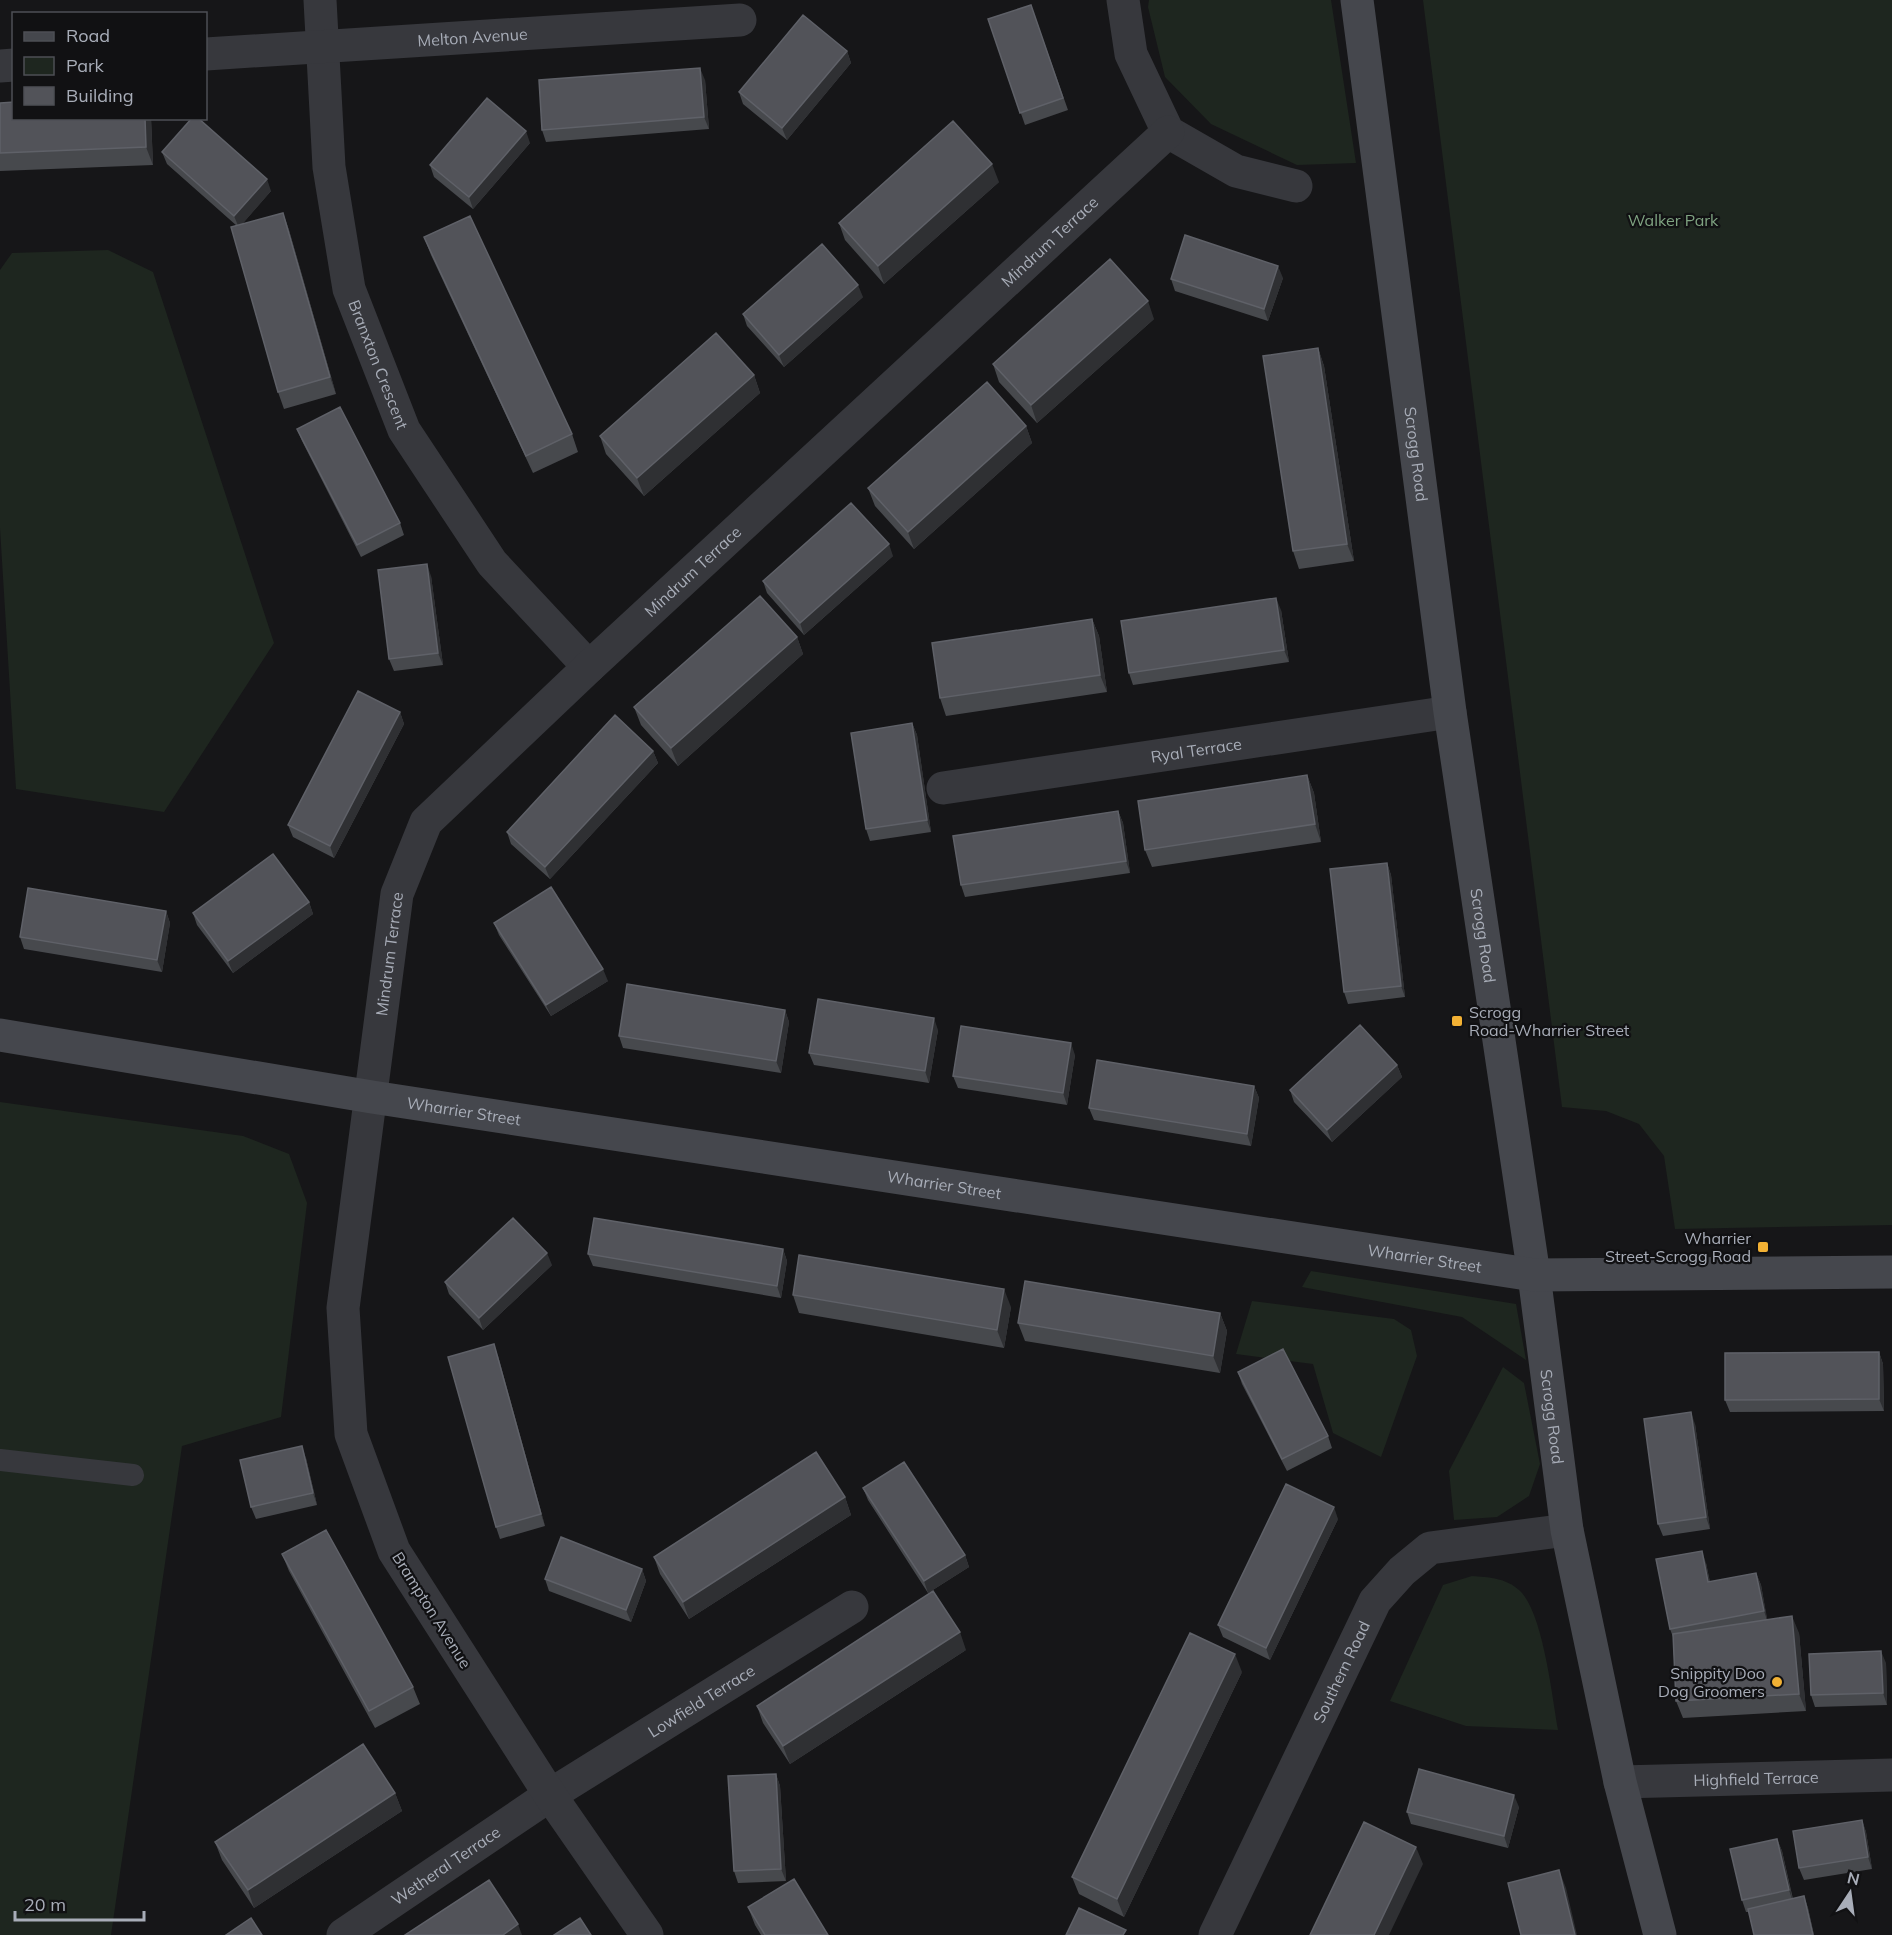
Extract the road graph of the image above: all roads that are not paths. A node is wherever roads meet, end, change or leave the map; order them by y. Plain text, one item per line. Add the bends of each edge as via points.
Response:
1 (320, 0) edge
2 (1123, 0) edge
3 (1357, 0) edge
4 (740, 20) dead end
5 (322, 48) junction
6 (207, 54) edge
7 (1168, 132) junction
8 (1296, 186) dead end
9 (589, 667) junction
10 (1450, 712) junction
11 (943, 788) dead end
12 (0, 1036) edge
13 (372, 1097) junction
14 (1892, 1272) edge
15 (1534, 1275) junction
16 (0, 1460) edge
17 (133, 1476) dead end
18 (1567, 1530) junction
19 (852, 1606) dead end
20 (1892, 1775) edge
21 (1620, 1782) junction
22 (550, 1795) junction
23 (343, 1935) edge
24 (647, 1935) edge
25 (1215, 1935) edge
26 (1660, 1935) edge

1 - 5 street, Branxton Crescent
2 - 7 street via 1131,54
3 - 10 street, Scrogg Road
4 - 5 street, Melton Avenue
5 - 6 street, Melton Avenue
5 - 9 street, Branxton Crescent via 329,167 349,289 404,429 492,563
7 - 8 street via 1236,171
7 - 9 street, Mindrum Terrace
9 - 13 street, Mindrum Terrace via 426,822 397,894
10 - 11 street, Ryal Terrace
10 - 15 street, Scrogg Road
12 - 13 street, Wharrier Street
13 - 15 street, Wharrier Street
13 - 22 street, Brampton Avenue via 343,1308 351,1434 394,1551
14 - 15 street, Wharrier Street
15 - 18 street, Scrogg Road
16 - 17 lane
18 - 21 street, Scrogg Road
18 - 25 street, Southern Road via 1430,1548 1375,1601
19 - 22 street, Lowfield Terrace
20 - 21 street, Highfield Terrace
21 - 26 street, Scrogg Road
22 - 23 street, Wetheral Terrace
22 - 24 street, Brampton Avenue

